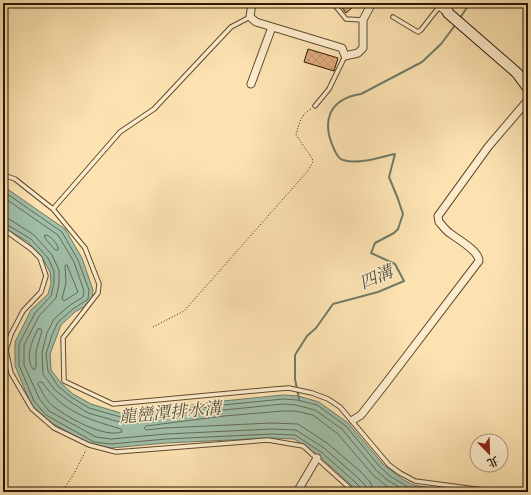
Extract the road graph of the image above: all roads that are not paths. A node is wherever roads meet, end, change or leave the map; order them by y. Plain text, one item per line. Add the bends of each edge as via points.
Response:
1 (252, 3) edge
2 (333, 3) edge
3 (372, 3) edge
4 (444, 9) edge
5 (250, 17) junction
6 (392, 17) dead end
7 (363, 20) junction
8 (272, 27) junction
9 (345, 56) junction
10 (251, 84) dead end
11 (528, 88) edge
12 (528, 100) edge
13 (315, 106) road end
14 (3, 175) edge
15 (53, 209) junction
16 (3, 229) edge
17 (352, 420) junction
18 (314, 455) junction
19 (298, 492) edge
20 (354, 492) edge
21 (498, 492) edge

1 - 5 street
2 - 7 lane via 346,19
3 - 7 street
4 - 6 lane via 418,32
4 - 11 street via 517,73
5 - 8 street via 256,22
5 - 15 lane via 231,27 154,109 120,132
7 - 9 street via 363,48 358,53
8 - 9 street via 342,48
8 - 10 street
9 - 13 lane via 329,89
12 - 17 street via 488,146 438,216 439,222 449,233 475,253 479,261 361,415
14 - 15 lane via 15,179
15 - 17 lane via 85,248 99,284 98,293 63,338 64,381 113,404 289,388 328,399
16 - 18 lane via 40,258 46,276 41,292 23,311 6,350 11,373 32,409 54,428 88,445 116,452 268,440 303,446
17 - 21 lane via 389,465 415,481
18 - 19 street
18 - 20 lane

